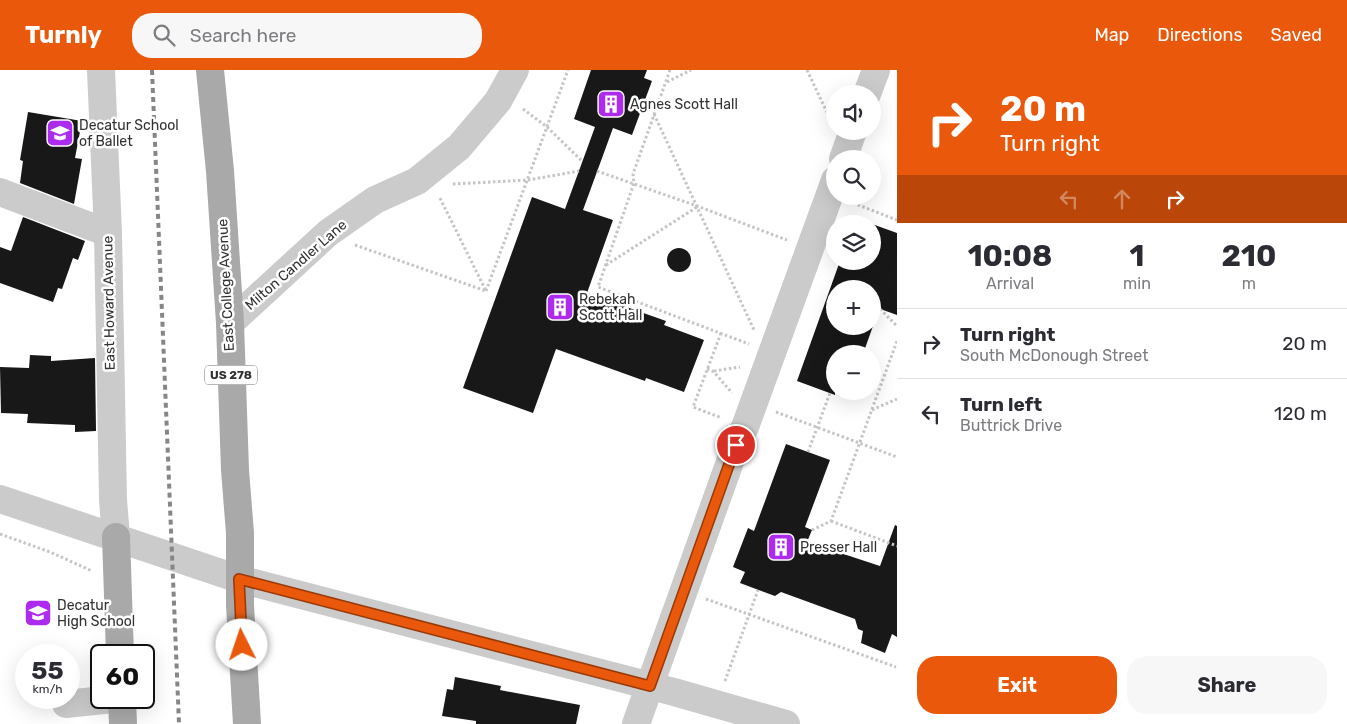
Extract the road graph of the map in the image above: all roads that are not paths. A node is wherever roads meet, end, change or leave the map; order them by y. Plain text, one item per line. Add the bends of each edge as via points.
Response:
1 (101, 70) edge
2 (210, 70) edge
3 (223, 70) edge
4 (516, 70) edge
5 (876, 70) edge
6 (870, 85) edge
7 (220, 171) junction
8 (0, 192) edge
9 (832, 205) edge
10 (108, 233) junction
11 (230, 323) junction
12 (0, 499) edge
13 (116, 537) junction
14 (239, 579) junction
15 (120, 644) edge
16 (650, 686) junction
17 (122, 709) edge
18 (123, 724) edge
19 (247, 724) edge
20 (636, 724) edge
21 (786, 724) edge

1 - 10 street, East Howard Avenue
2 - 7 main road, East College Avenue / US 278
3 - 7 main road, East College Avenue / US 278
4 - 11 street, Milton Candler Lane via 498,101 459,147 417,181 375,200 328,233
5 - 6 street
7 - 11 main road, East College Avenue / US 278
8 - 10 street
9 - 16 street via 767,351 745,427
10 - 13 street, East Howard Avenue
11 - 14 main road, East College Avenue / US 278 via 240,533
12 - 13 street
13 - 14 street
13 - 15 main road
14 - 16 street
14 - 19 main road, US 278
16 - 20 street
16 - 21 street
17 - 18 main road

